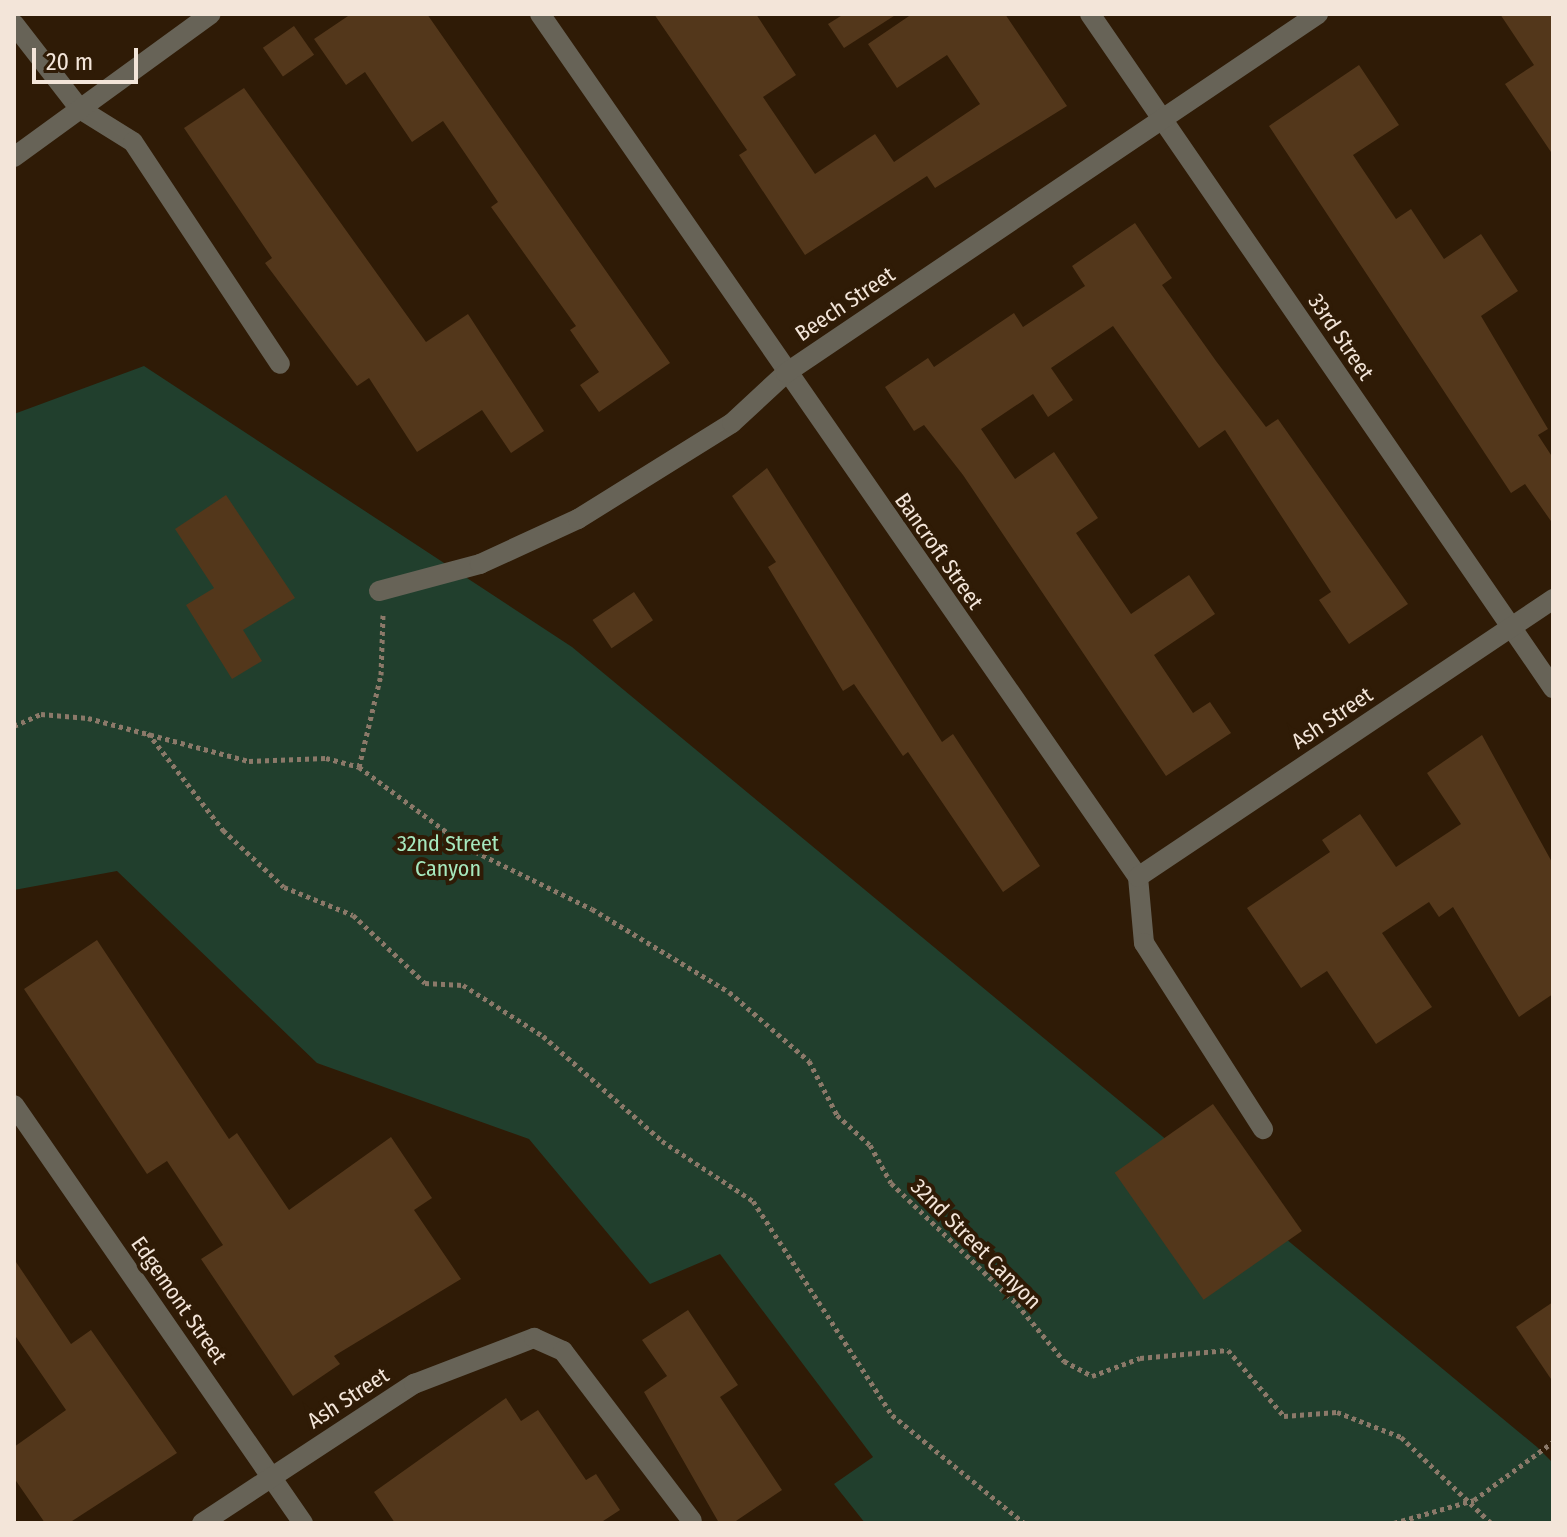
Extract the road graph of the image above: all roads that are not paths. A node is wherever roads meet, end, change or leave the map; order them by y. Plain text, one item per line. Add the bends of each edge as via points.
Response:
1 (211, 14) edge
2 (540, 14) edge
3 (1090, 14) edge
4 (1318, 14) edge
5 (14, 24) edge
6 (80, 109) junction
7 (1162, 118) junction
8 (14, 157) edge
9 (280, 364) dead end
10 (786, 373) junction
11 (379, 591) road end
12 (1553, 599) edge
13 (1511, 627) junction
14 (1553, 688) edge
15 (1138, 877) junction
16 (14, 1105) edge
17 (1263, 1129) dead end
18 (272, 1477) junction
19 (692, 1521) edge
20 (202, 1523) edge
21 (303, 1523) edge

1 - 6 street
2 - 10 street, Bancroft Street
3 - 7 street, 33rd Street
4 - 7 street, Beech Street
5 - 6 street
6 - 8 street
6 - 9 street via 133,142
7 - 10 street, Beech Street
7 - 13 street, 33rd Street
10 - 11 street, Beech Street via 732,423 578,519 480,564
10 - 15 street, Bancroft Street
12 - 13 street, Ash Street
13 - 14 street, 33rd Street
13 - 15 street, Ash Street
15 - 17 street, Bancroft Street via 1144,943
16 - 18 street, Edgemont Street
18 - 19 street, Ash Street via 414,1384 534,1338 563,1351
18 - 20 street, Ash Street
18 - 21 street, Edgemont Street

